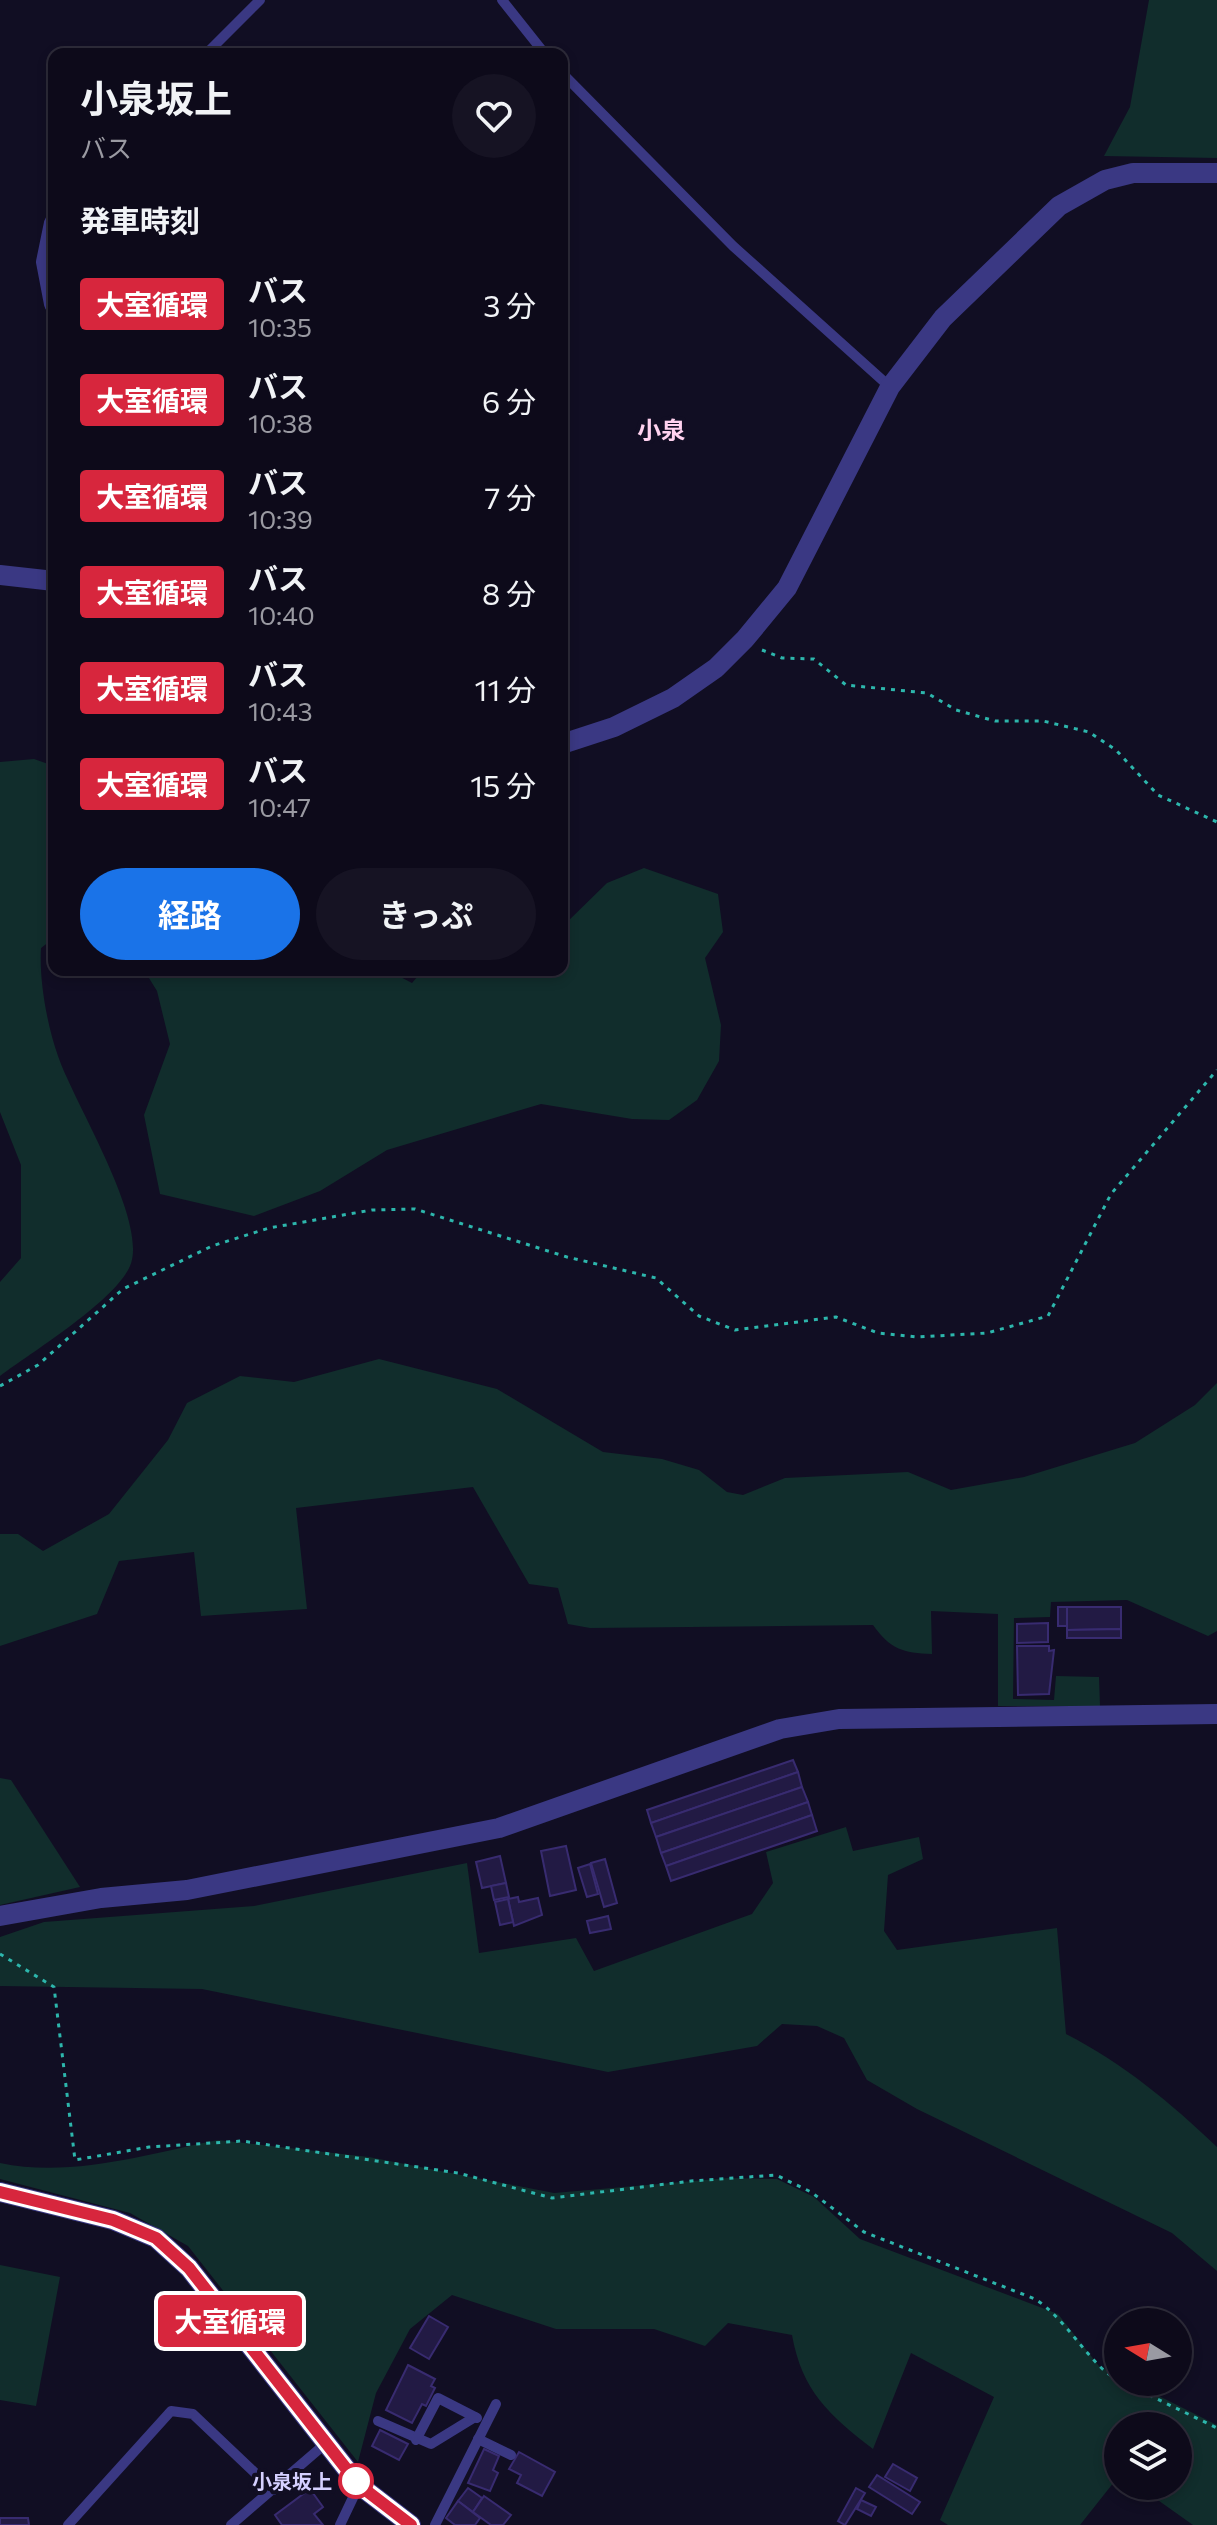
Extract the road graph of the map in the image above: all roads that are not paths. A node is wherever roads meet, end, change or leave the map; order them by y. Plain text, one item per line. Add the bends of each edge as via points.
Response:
1 (260, 0) edge
2 (502, 0) edge
3 (212, 48) edge
4 (540, 48) edge
5 (568, 79) edge
6 (1217, 173) edge
7 (48, 252) edge
8 (48, 272) edge
9 (890, 387) junction
10 (0, 575) edge
11 (48, 580) edge
12 (568, 742) edge
13 (1217, 1714) edge
14 (0, 1916) edge
15 (0, 2192) edge
16 (496, 2404) dead end
17 (475, 2417) junction
18 (378, 2421) dead end
19 (486, 2423) junction
20 (478, 2439) junction
21 (416, 2440) junction
22 (325, 2444) junction
23 (511, 2455) dead end
24 (359, 2485) junction
25 (273, 2490) junction
26 (68, 2525) edge
27 (231, 2525) edge
28 (340, 2525) edge
29 (411, 2525) edge
30 (435, 2525) edge

1 - 3 lane
2 - 4 lane
5 - 9 lane via 722,235
6 - 9 street via 1133,173 1079,193 1036,227 943,318
7 - 8 street
9 - 12 street via 787,588 745,639 716,668 673,698
10 - 11 street
13 - 14 street via 839,1719 780,1729 499,1828 187,1890
15 - 22 street via 113,2220 156,2238 189,2268
16 - 19 lane
17 - 19 lane
17 - 21 lane via 431,2444
17 - 21 lane via 438,2398
18 - 21 lane
19 - 20 lane
20 - 23 lane
20 - 30 lane
22 - 24 street
22 - 25 lane
24 - 28 lane
24 - 29 street
25 - 26 lane via 193,2414 171,2411
25 - 27 lane

